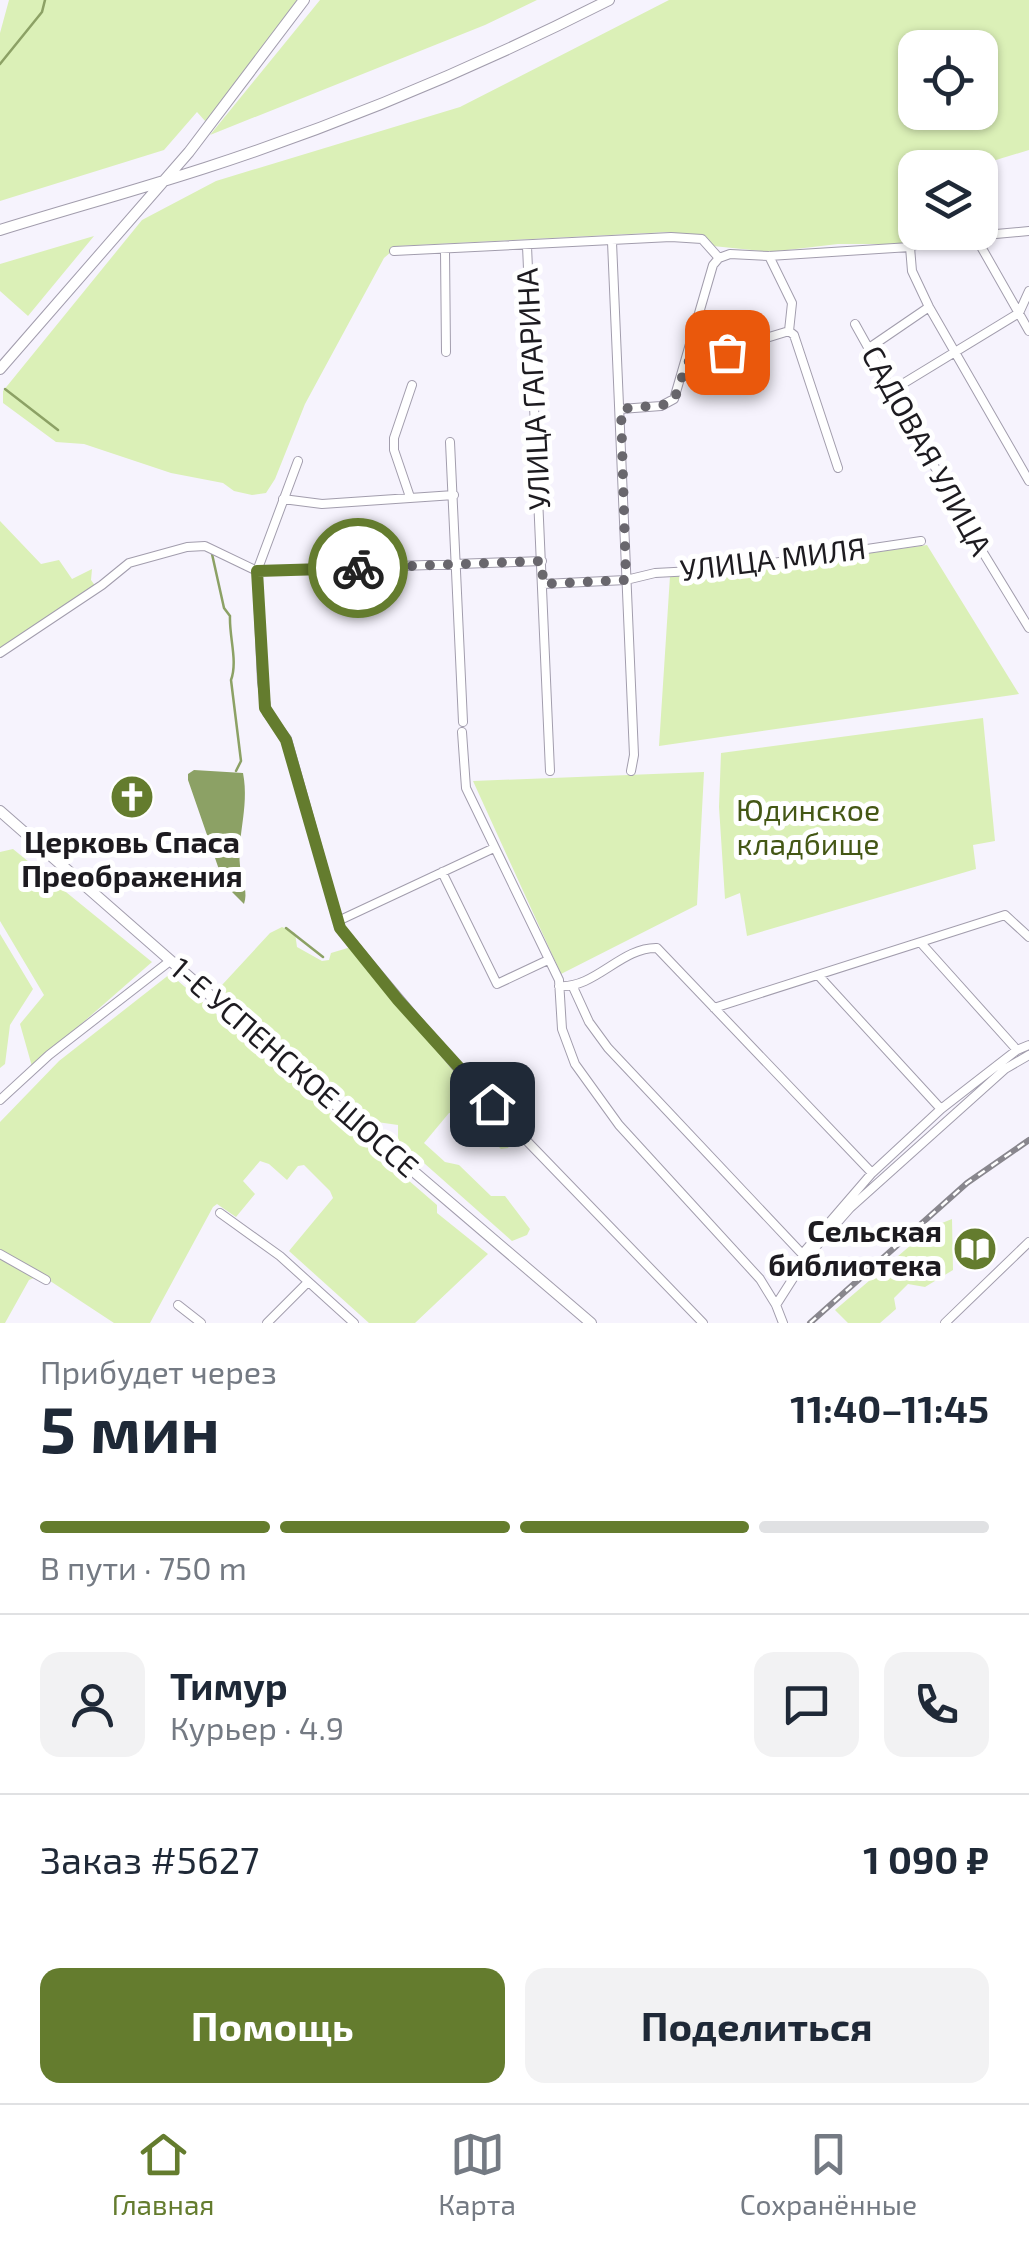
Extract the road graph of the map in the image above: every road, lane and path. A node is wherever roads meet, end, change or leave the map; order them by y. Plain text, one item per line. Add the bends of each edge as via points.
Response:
1 (304, 0) edge
2 (609, 0) edge
3 (189, 152) junction
4 (198, 170) junction
5 (165, 180) junction
6 (134, 188) junction
7 (142, 206) junction
8 (0, 230) edge
9 (1029, 231) edge
10 (998, 234) edge
11 (612, 242) junction
12 (526, 246) junction
13 (898, 248) edge
14 (910, 250) edge
15 (984, 250) edge
16 (394, 251) dead end
17 (446, 251) junction
18 (769, 256) junction
19 (719, 258) junction
20 (1028, 294) edge
21 (929, 307) junction
22 (1019, 313) junction
23 (855, 324) dead end
24 (1029, 331) edge
25 (790, 332) junction
26 (869, 348) junction
27 (446, 352) dead end
28 (955, 352) junction
29 (687, 362) junction
30 (0, 368) edge
31 (412, 385) dead end
32 (892, 391) junction
33 (621, 409) junction
34 (450, 442) dead end
35 (298, 461) dead end
36 (838, 468) dead end
37 (1029, 482) edge
38 (454, 495) junction
39 (410, 497) junction
40 (284, 499) junction
41 (921, 541) dead end
42 (542, 561) junction
43 (458, 564) junction
44 (257, 571) junction
45 (626, 580) junction
46 (543, 584) junction
47 (1029, 628) edge
48 (0, 653) edge
49 (463, 722) dead end
50 (462, 732) dead end
51 (550, 771) dead end
52 (631, 772) dead end
53 (0, 811) edge
54 (494, 848) junction
55 (442, 872) junction
56 (338, 921) junction
57 (1029, 937) edge
58 (921, 943) junction
59 (548, 960) junction
60 (170, 961) junction
61 (818, 975) junction
62 (559, 986) junction
63 (573, 987) junction
64 (714, 1008) junction
65 (1029, 1045) edge
66 (1017, 1050) junction
67 (1029, 1055) edge
68 (0, 1100) edge
69 (942, 1109) junction
70 (872, 1173) junction
71 (220, 1213) dead end
72 (1029, 1242) edge
73 (0, 1254) edge
74 (804, 1256) junction
75 (46, 1280) dead end
76 (308, 1282) junction
77 (178, 1304) dead end
78 (776, 1305) junction
79 (201, 1323) edge
80 (266, 1323) edge
81 (354, 1323) edge
82 (590, 1323) edge
83 (703, 1323) edge
84 (783, 1323) edge
85 (945, 1323) edge

1 - 3 main road
2 - 4 main road via 484,61
3 - 4 main road
3 - 5 main road
4 - 5 main road
5 - 6 main road
5 - 7 main road
6 - 7 main road
6 - 8 main road
7 - 30 main road
9 - 10 street
11 - 12 street
11 - 19 street via 702,239
11 - 33 street
12 - 17 street
12 - 42 street, УЛИЦА ГАГАРИНА
13 - 18 street
14 - 21 street
15 - 22 street
16 - 17 street
17 - 27 street
18 - 19 street
18 - 25 street via 792,303
19 - 29 street
20 - 22 street
21 - 26 street
21 - 28 street
22 - 24 street
22 - 28 street
23 - 26 street, САДОВАЯ УЛИЦА
25 - 29 street
25 - 36 street
26 - 32 street, САДОВАЯ УЛИЦА
28 - 32 street
28 - 37 street
29 - 33 street via 670,404
31 - 39 street via 394,438
32 - 47 street, САДОВАЯ УЛИЦА
33 - 45 street
34 - 38 street
35 - 40 street
38 - 39 street
38 - 43 street
39 - 40 street via 322,504
40 - 44 street
41 - 45 street, УЛИЦА МИЛЯ
42 - 43 street
42 - 46 street, УЛИЦА ГАГАРИНА
43 - 44 street
43 - 49 street
44 - 48 street via 205,546 142,557
44 - 56 street via 265,708 286,740
45 - 46 street, УЛИЦА МИЛЯ
45 - 52 street
46 - 51 street, УЛИЦА ГАГАРИНА
50 - 54 street via 466,788
53 - 60 main road, 1-Е УСПЕНСКОЕ ШОССЕ
54 - 55 street
54 - 59 street
55 - 56 street
55 - 59 street via 497,984
56 - 83 street via 464,1076
57 - 58 street via 1006,915
58 - 61 street
58 - 66 street
59 - 62 street
60 - 68 street
60 - 82 main road, 1-Е УСПЕНСКОЕ ШОССЕ
61 - 64 street
61 - 69 street
62 - 63 street
62 - 78 street via 562,1029 586,1082
63 - 64 street via 653,946
63 - 74 street via 608,1048
64 - 70 street
65 - 66 street
66 - 69 street
67 - 74 street via 908,1154
69 - 70 street
70 - 74 street
71 - 76 street
72 - 85 street
73 - 75 street
74 - 78 street
76 - 80 street
76 - 81 street
77 - 79 street
78 - 84 street

